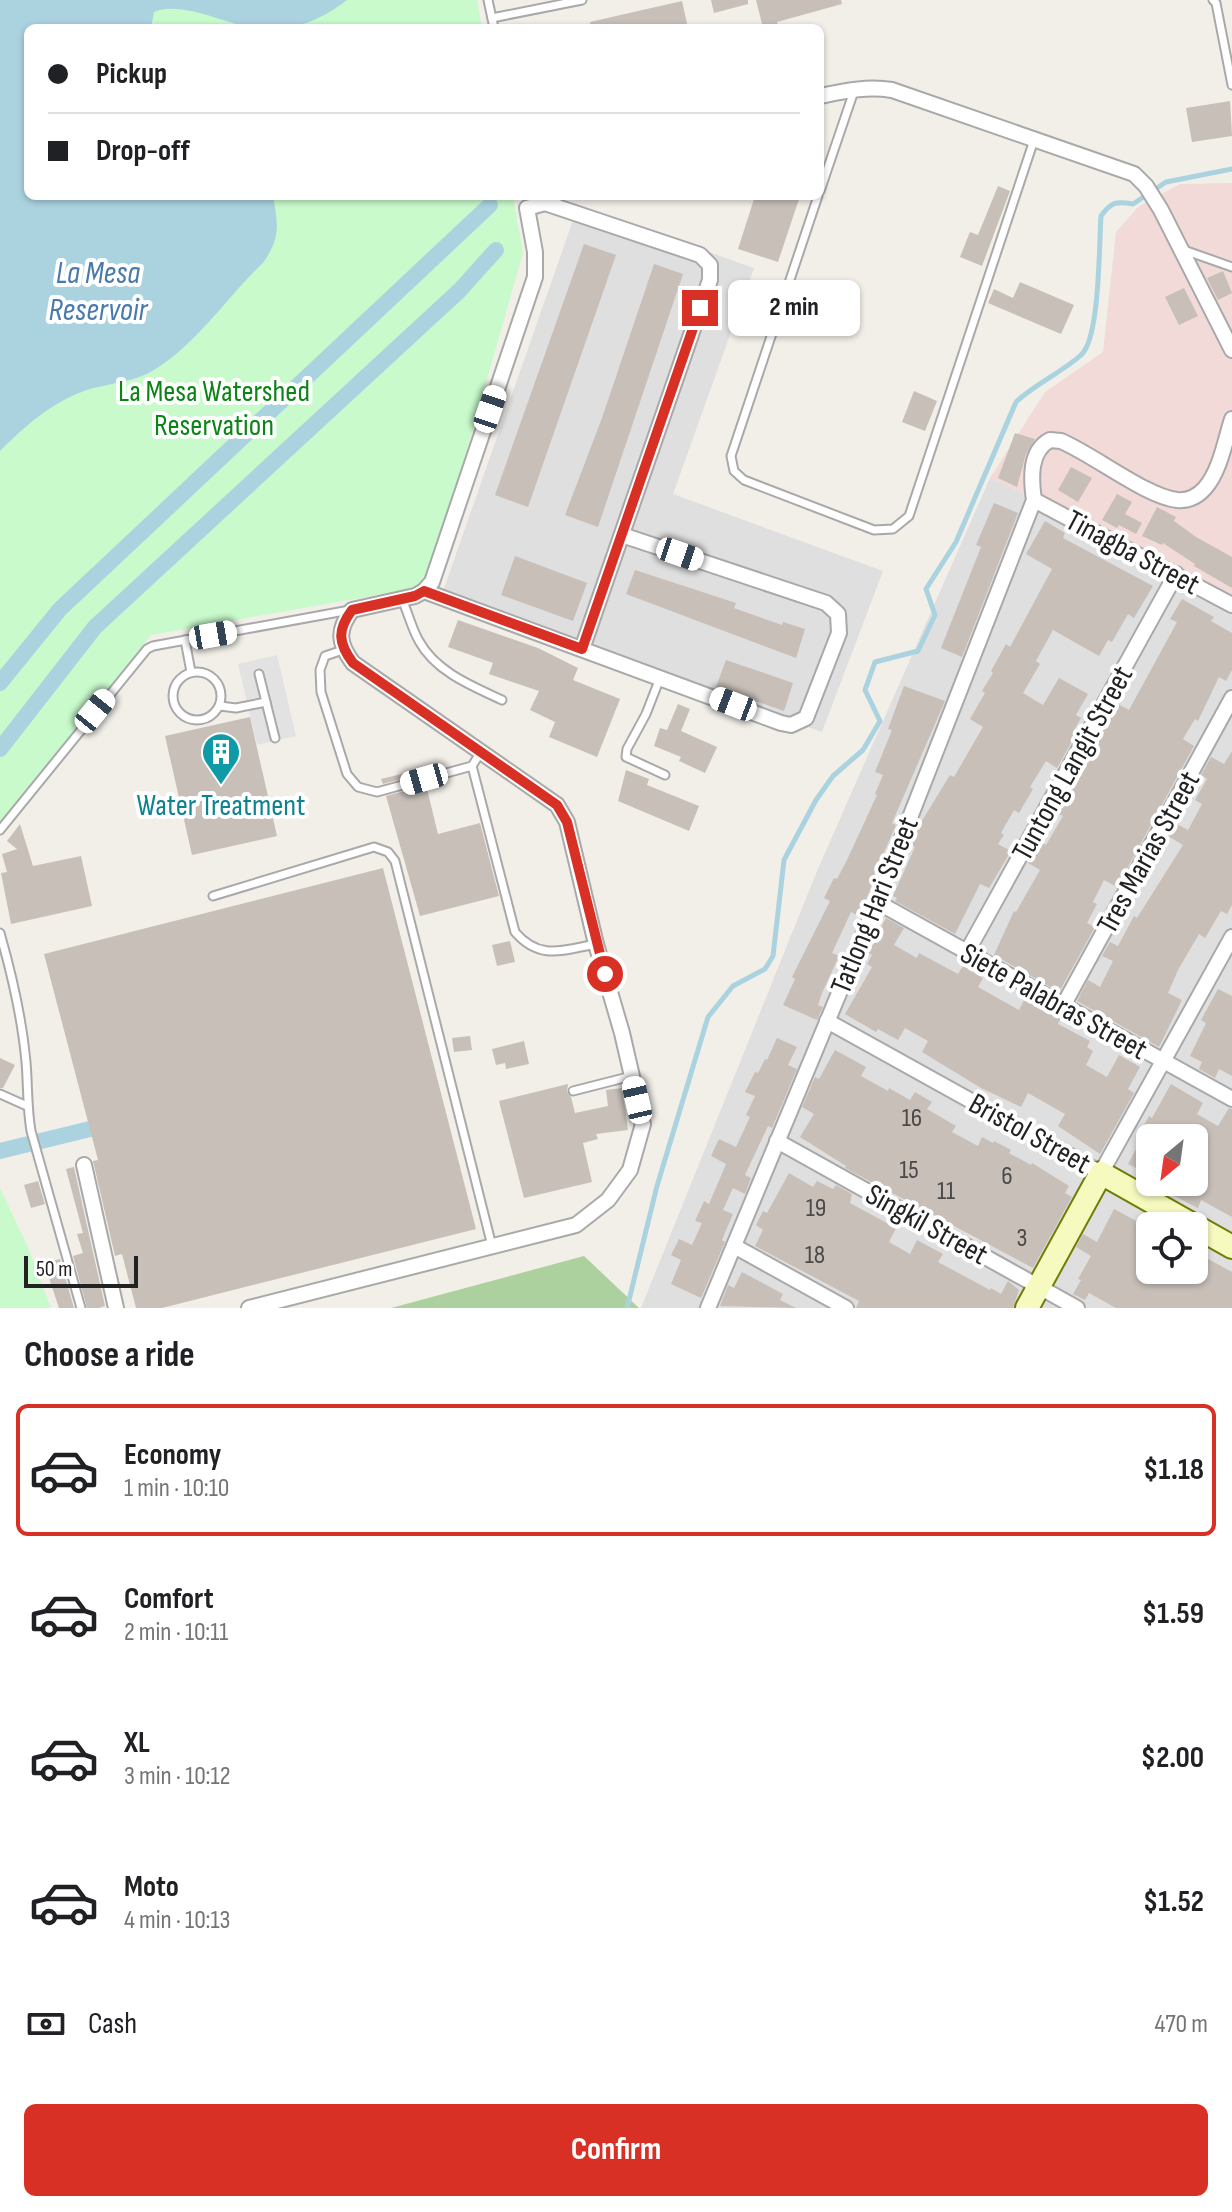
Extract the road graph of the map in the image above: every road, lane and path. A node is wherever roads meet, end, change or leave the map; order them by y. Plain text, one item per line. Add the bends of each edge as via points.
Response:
1 (488, 0) edge
2 (582, 0) edge
3 (1213, 0) edge
4 (492, 18) junction
5 (493, 24) edge
6 (1232, 85) edge
7 (854, 89) junction
8 (824, 95) edge
9 (1035, 138) junction
10 (824, 179) edge
11 (550, 200) edge
12 (817, 200) edge
13 (526, 202) edge
14 (1181, 249) junction
15 (1232, 267) edge
16 (1232, 350) edge
17 (1232, 419) edge
18 (1228, 448) edge
19 (1034, 500) junction
20 (622, 535) junction
21 (1176, 574) junction
22 (424, 591) junction
23 (402, 599) junction
24 (1232, 605) edge
25 (352, 610) junction
26 (185, 640) junction
27 (582, 649) junction
28 (343, 650) junction
29 (191, 672) junction
30 (259, 674) dead end
31 (661, 677) junction
32 (1232, 698) edge
33 (502, 700) dead end
34 (266, 702) junction
35 (220, 706) junction
36 (275, 738) dead end
37 (481, 752) junction
38 (472, 766) junction
39 (665, 775) dead end
40 (0, 830) edge
41 (213, 896) dead end
42 (877, 902) junction
43 (0, 933) edge
44 (1232, 937) edge
45 (596, 944) junction
46 (967, 952) junction
47 (1225, 965) edge
48 (1063, 1006) junction
49 (827, 1021) junction
50 (1163, 1061) junction
51 (632, 1076) junction
52 (573, 1091) dead end
53 (0, 1094) edge
54 (1232, 1099) edge
55 (27, 1106) junction
56 (777, 1141) junction
57 (84, 1165) dead end
58 (1101, 1173) junction
59 (492, 1246) junction
60 (734, 1246) junction
61 (1232, 1247) edge
62 (1039, 1287) junction
63 (81, 1308) edge
64 (116, 1308) edge
65 (249, 1308) edge
66 (708, 1308) edge
67 (846, 1308) edge
68 (1027, 1308) edge
69 (1077, 1308) edge

1 - 4 lane
2 - 4 lane
3 - 6 lane
4 - 5 lane
7 - 8 street
7 - 9 street via 892,90
7 - 10 lane
9 - 12 lane via 909,516 893,529 874,530 744,480 734,471 731,456
9 - 14 street via 1134,174
11 - 13 street
11 - 20 street via 700,255 710,265 710,280
13 - 22 street via 535,277 432,582
14 - 15 lane
14 - 16 street
17 - 18 street
18 - 19 street via 1207,487 1176,500 1071,445 1050,440 1039,450 1031,471
19 - 21 street, Tinagba Street
19 - 42 street, Tatlong Hari Street
20 - 27 street
20 - 31 street via 826,603 838,614 839,633 806,718 799,723 781,723
21 - 24 street, Tinagba Street
21 - 46 street, Tuntong Langit Street
22 - 23 street
22 - 27 street
23 - 25 street
23 - 33 lane via 419,641 434,661
25 - 26 lane
25 - 28 street via 339,634
26 - 29 lane
26 - 40 lane via 141,654
27 - 31 street
28 - 37 street via 353,663
28 - 38 lane via 325,656 321,692 350,780 377,792
29 - 35 lane via 213,677 221,690
29 - 35 lane via 174,686 175,708 194,720 209,717
30 - 34 lane
31 - 39 lane via 626,757
32 - 48 street, Tres Marias Street
34 - 35 lane
34 - 36 lane
37 - 38 lane
37 - 45 street via 557,805 567,822
38 - 45 lane via 515,932 546,953
41 - 59 lane via 374,847 388,852 399,876
42 - 46 street, Siete Palabras Street
42 - 49 street, Tatlong Hari Street
43 - 55 lane via 14,982
44 - 47 street
45 - 51 street
46 - 48 street, Siete Palabras Street
47 - 50 street
48 - 50 street, Siete Palabras Street
49 - 56 street, Tatlong Hari Street
49 - 58 street, Bristol Street
50 - 54 street, Siete Palabras Street
50 - 58 street
51 - 52 lane
51 - 59 street via 643,1124 630,1170 608,1200 576,1225
53 - 55 lane
55 - 63 lane
56 - 60 street, Tatlong Hari Street
56 - 62 street, Singkil Street
57 - 64 street
58 - 61 street, Bristol Street
58 - 62 street
59 - 65 street
60 - 66 street, Tatlong Hari Street
60 - 67 street
62 - 68 street
62 - 69 street, Singkil Street

